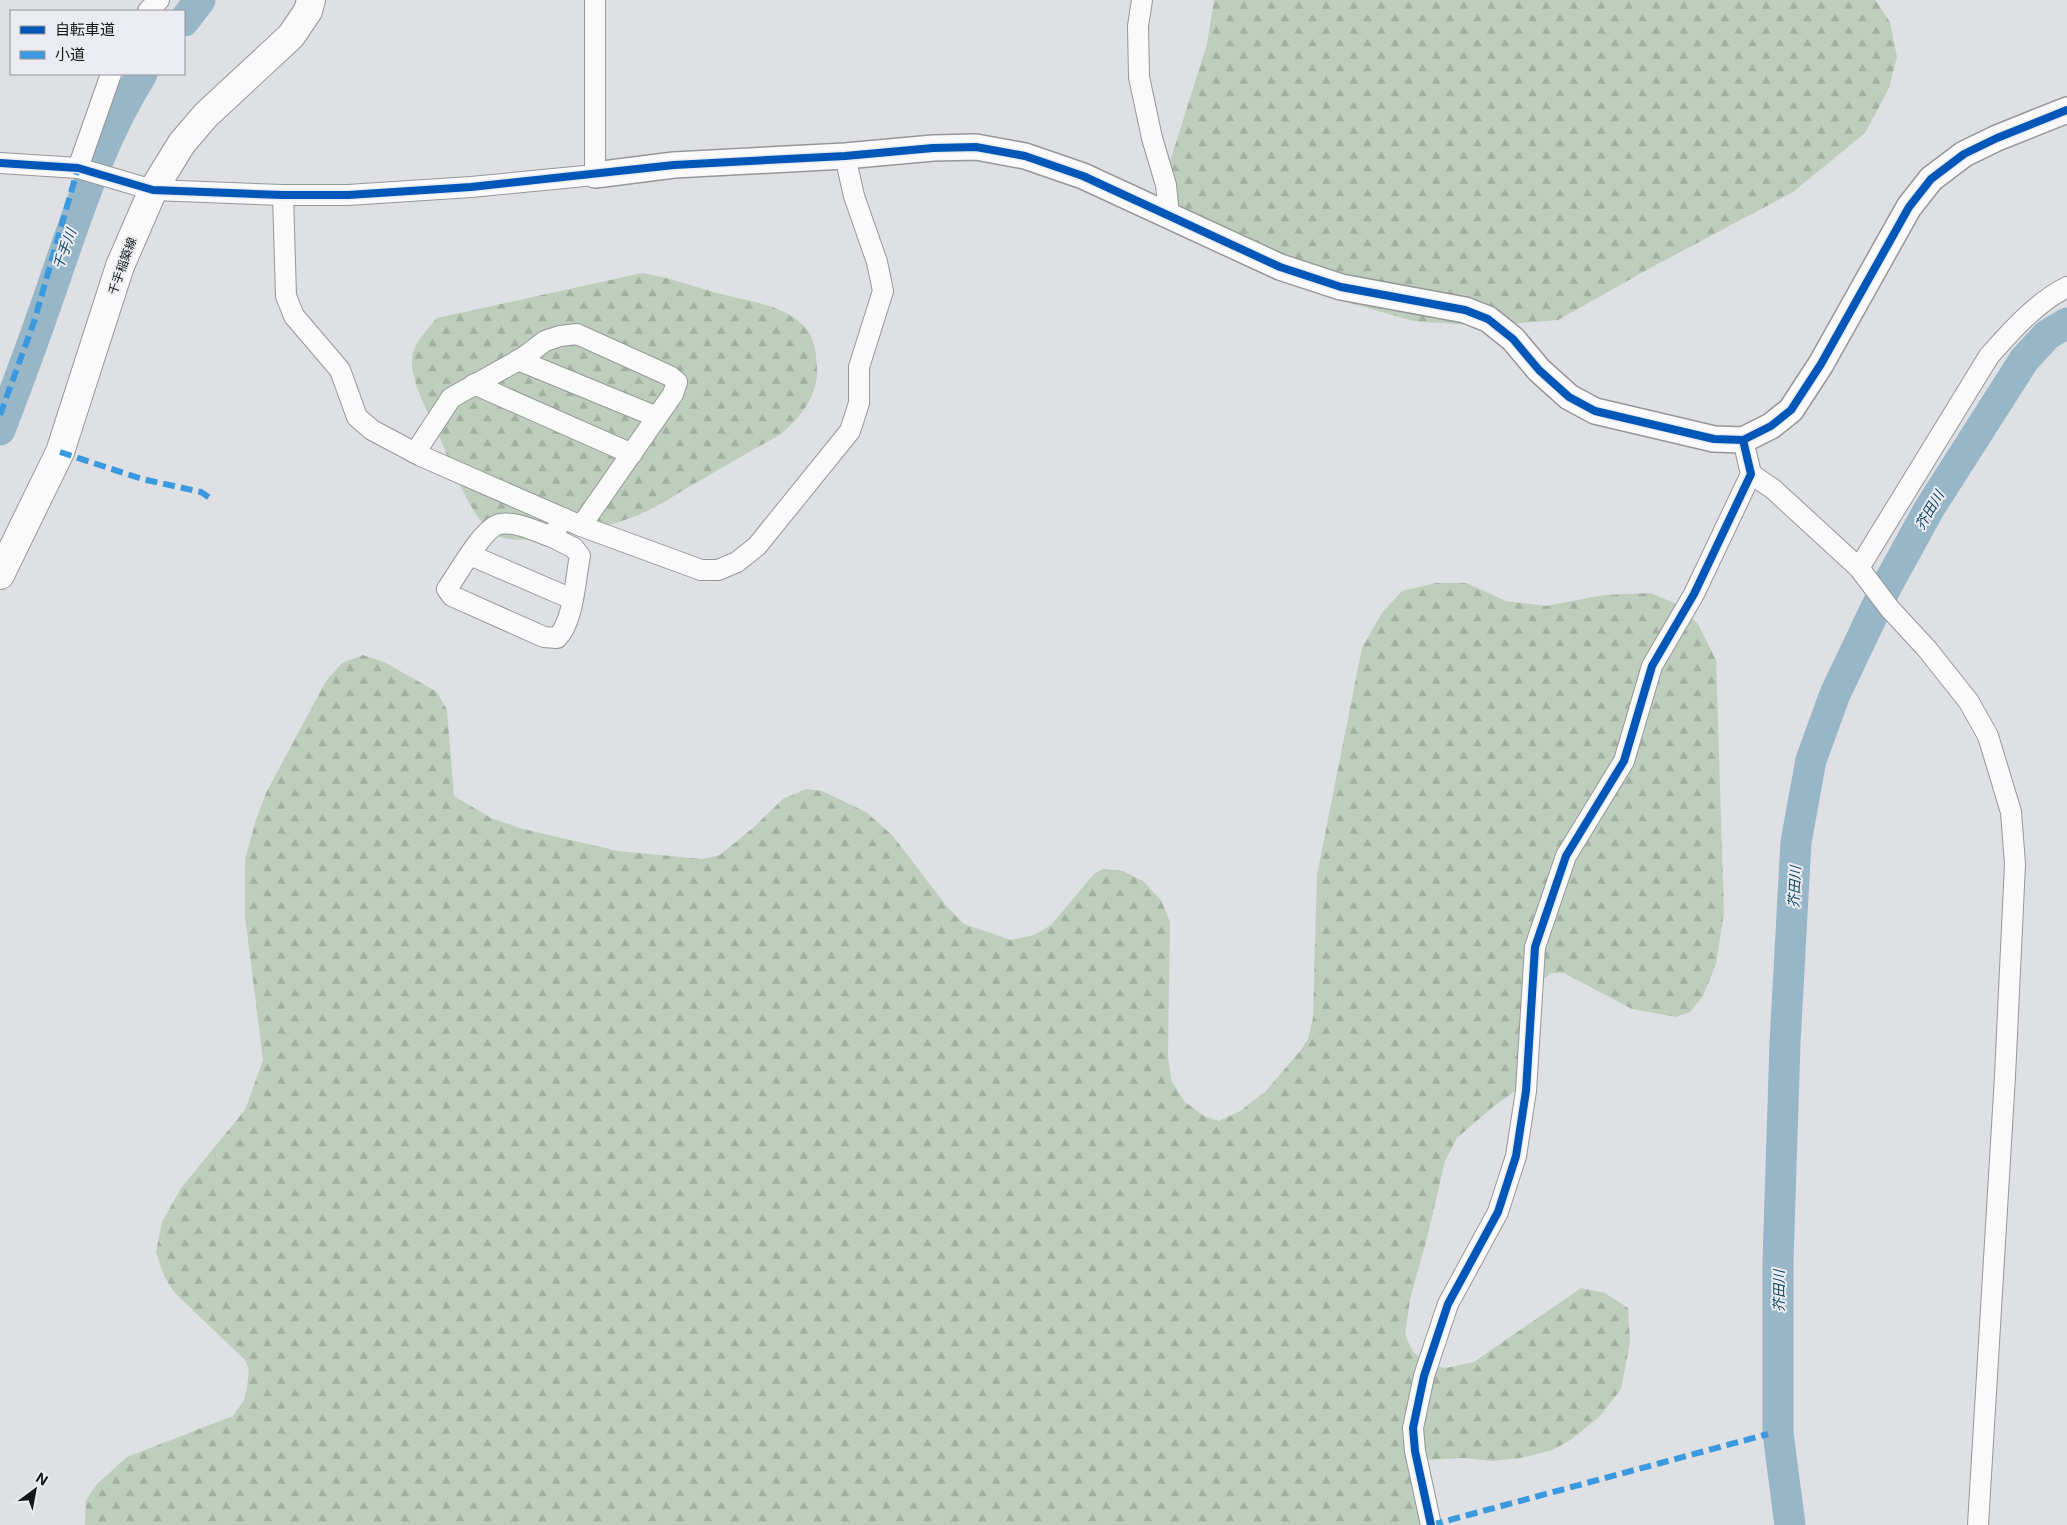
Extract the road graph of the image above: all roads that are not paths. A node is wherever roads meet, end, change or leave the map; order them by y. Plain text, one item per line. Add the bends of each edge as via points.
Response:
1 (159, 0) edge
2 (311, 0) edge
3 (596, 0) edge
4 (1142, 0) edge
5 (149, 10) edge
6 (111, 75) edge
7 (2067, 110) edge
8 (846, 156) junction
9 (0, 163) edge
10 (82, 169) junction
11 (595, 174) junction
12 (147, 188) junction
13 (283, 195) junction
14 (1169, 215) junction
15 (2067, 287) edge
16 (518, 360) junction
17 (474, 384) junction
18 (657, 417) junction
19 (1744, 440) junction
20 (415, 453) junction
21 (632, 454) junction
22 (1751, 474) junction
23 (572, 522) junction
24 (552, 537) junction
25 (470, 556) junction
26 (1859, 568) junction
27 (0, 575) edge
28 (572, 599) junction
29 (1432, 1525) edge
30 (1978, 1525) edge

1 - 5 street
2 - 12 main road, 千手稲築線 via 308,11 291,36 206,115
3 - 11 street
4 - 14 street via 1138,26 1139,77 1166,185
6 - 10 street
7 - 19 street via 1964,154 1931,180 1909,207 1821,364 1790,410 1771,426
8 - 11 street via 674,165
8 - 14 street via 976,147 1025,156 1083,176
8 - 23 street via 854,196 877,262 883,291 859,367 859,403 850,431 757,546 737,562 718,570 701,570
9 - 10 street
10 - 12 street
11 - 13 street via 471,187 348,195
12 - 13 street
12 - 27 main road, 千手稲築線 via 60,452
13 - 20 street via 286,296 294,316 340,370 357,417 372,430
14 - 19 street via 1280,267 1341,287 1464,310 1488,319 1569,397 1594,411 1714,439
15 - 26 street via 2016,326 1989,356
16 - 17 street
16 - 18 street
16 - 18 street via 545,341 577,334 670,376 676,382 673,394
17 - 20 street via 451,398
17 - 21 street
18 - 21 street
19 - 22 street
20 - 23 street
21 - 23 street
22 - 26 street via 1773,489
22 - 29 street via 1694,594 1652,666 1624,761 1566,856 1535,947 1526,1091 1516,1156 1498,1212 1448,1304 1424,1376 1413,1428
23 - 24 street
24 - 25 street via 501,523 484,535
24 - 28 street via 574,548 580,556
25 - 28 street
25 - 28 street via 447,589 452,596 544,637 556,638 563,631
26 - 30 street via 1970,702 1988,736 2011,812 2015,864

